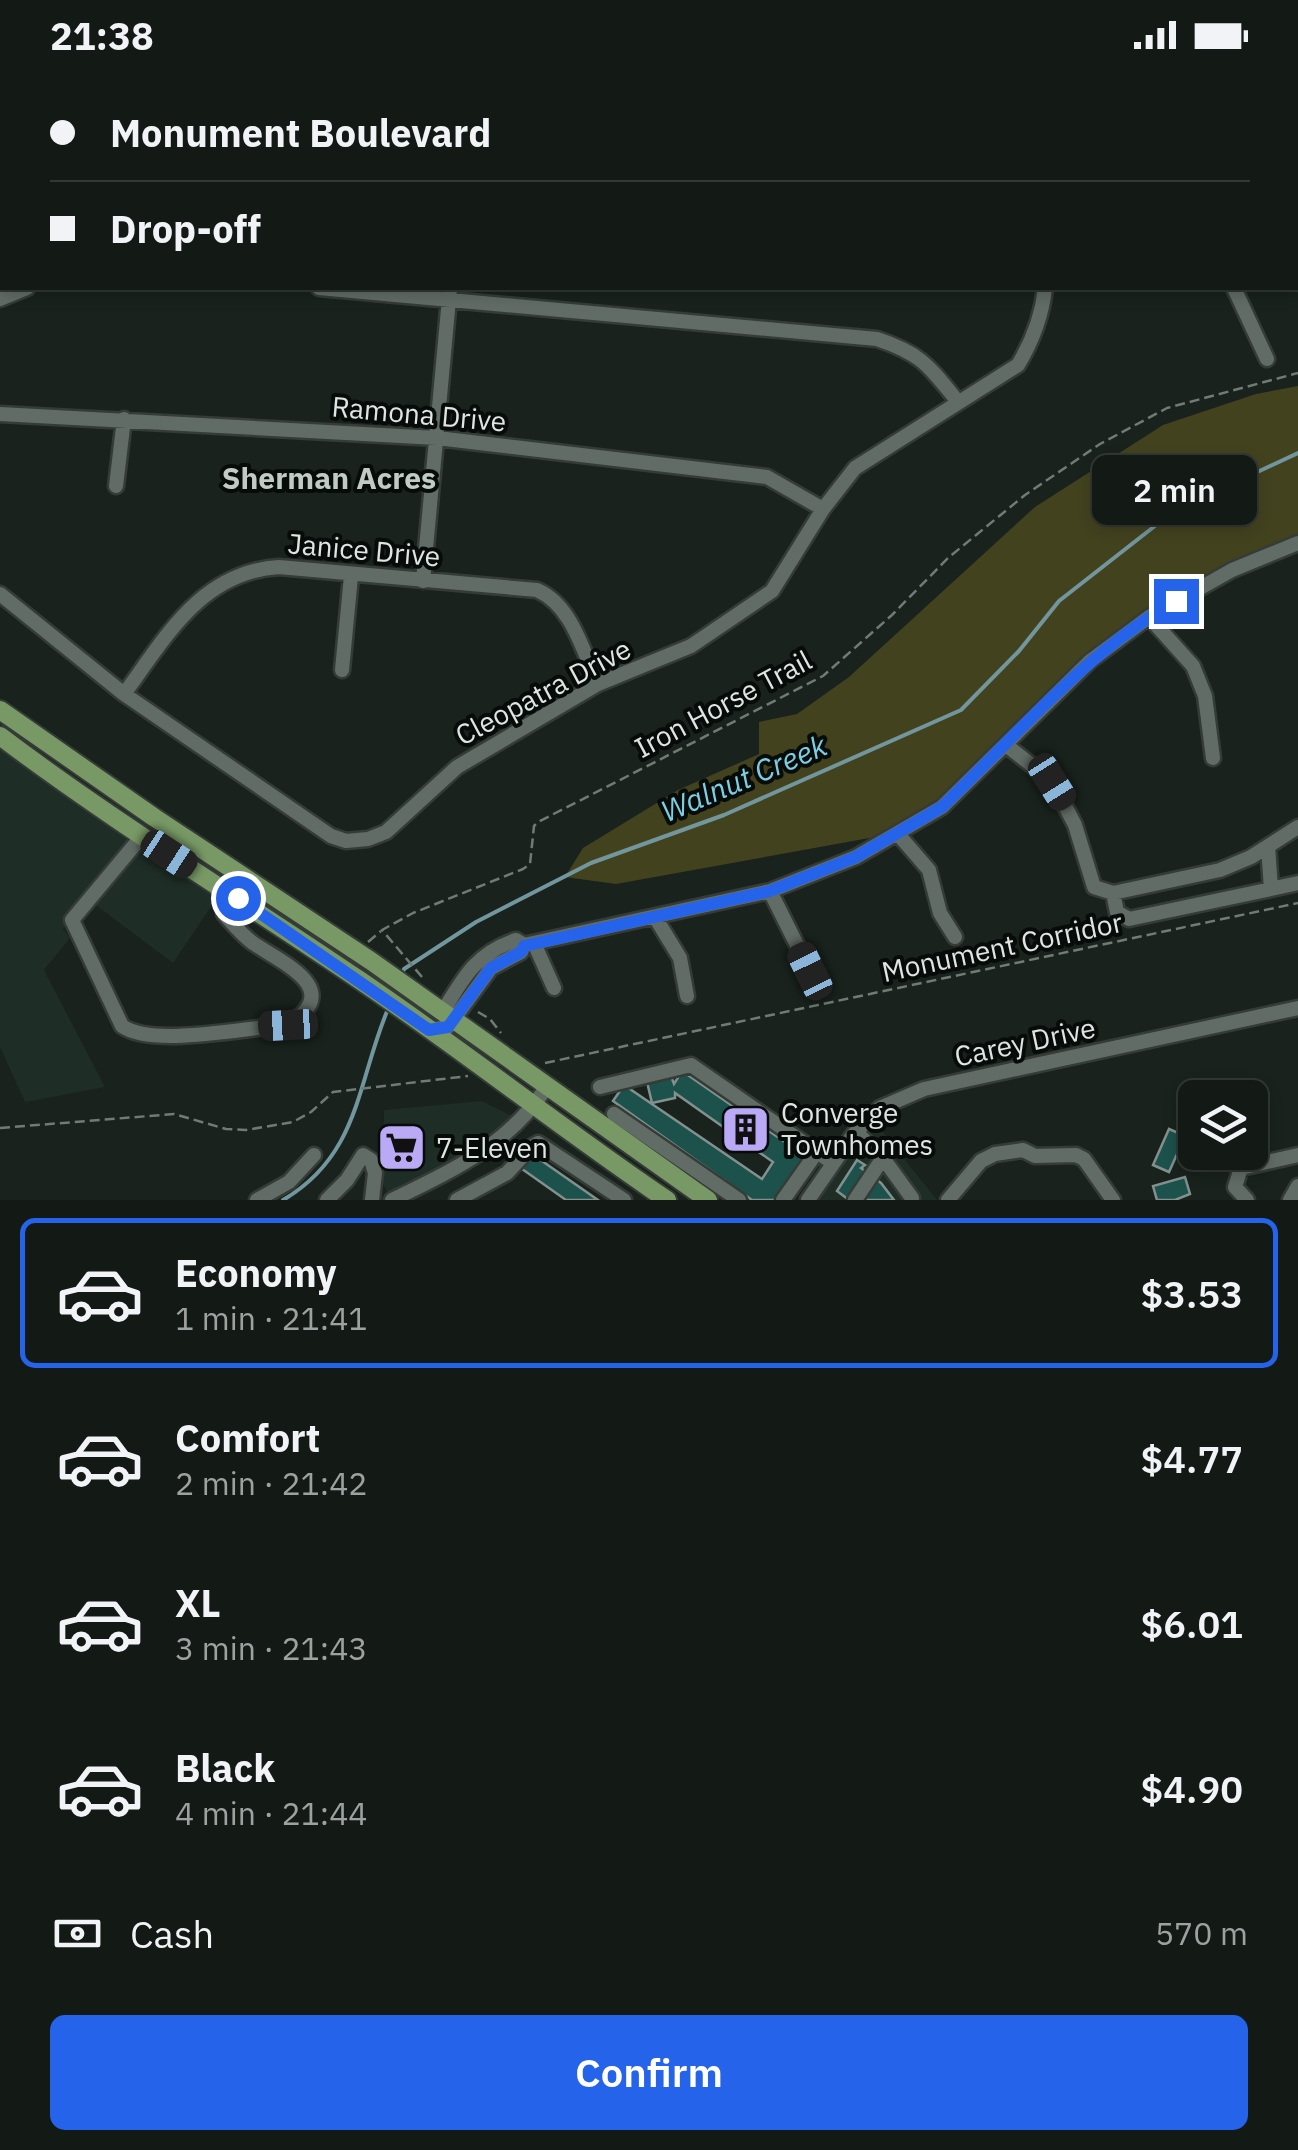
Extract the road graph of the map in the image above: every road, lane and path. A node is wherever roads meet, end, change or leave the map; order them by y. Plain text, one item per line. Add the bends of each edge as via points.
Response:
1 (384, 290) edge
2 (1046, 290) edge
3 (1235, 290) edge
4 (449, 292) edge
5 (1268, 359) dead end
6 (1298, 373) edge
7 (958, 402) junction
8 (0, 414) edge
9 (124, 419) junction
10 (437, 438) junction
11 (116, 486) dead end
12 (823, 510) junction
13 (1298, 543) edge
14 (351, 576) junction
15 (423, 580) junction
16 (0, 594) edge
17 (1149, 617) junction
18 (342, 670) dead end
19 (598, 684) junction
20 (124, 694) junction
21 (0, 710) edge
22 (0, 736) edge
23 (1006, 745) junction
24 (1213, 758) dead end
25 (1298, 826) edge
26 (897, 833) junction
27 (142, 836) junction
28 (1268, 846) junction
29 (1298, 883) edge
30 (1271, 889) junction
31 (770, 891) junction
32 (1113, 893) junction
33 (238, 898) junction
34 (1298, 903) edge
35 (655, 917) junction
36 (955, 937) dead end
37 (529, 944) junction
38 (810, 971) dead end
39 (554, 988) dead end
40 (424, 989) junction
41 (687, 996) dead end
42 (1298, 1008) edge
43 (448, 1016) junction
44 (429, 1030) junction
45 (538, 1064) dead end
46 (479, 1082) dead end
47 (546, 1088) junction
48 (600, 1088) dead end
49 (533, 1107) junction
50 (614, 1114) dead end
51 (0, 1128) edge
52 (856, 1132) junction
53 (816, 1152) junction
54 (1298, 1155) edge
55 (314, 1156) dead end
56 (883, 1158) junction
57 (833, 1163) junction
58 (640, 1182) junction
59 (1298, 1186) edge
60 (816, 1197) edge
61 (912, 1198) edge
62 (398, 1199) edge
63 (257, 1200) edge
64 (327, 1200) edge
65 (372, 1200) edge
66 (456, 1200) edge
67 (626, 1200) edge
68 (667, 1200) edge
69 (708, 1200) edge
70 (739, 1200) edge
71 (784, 1200) edge
72 (854, 1200) edge
73 (948, 1200) edge
74 (1113, 1200) edge
75 (1247, 1200) edge
76 (1290, 1200) edge

1 - 4 street
2 - 7 street, Cleopatra Drive via 1018,365
3 - 5 street
4 - 7 street via 877,339 924,360
4 - 10 street
6 - 40 path, Iron Horse Trail via 1167,408 1100,444 948,558 823,676 538,822 530,864 522,869 382,930
7 - 12 street, Cleopatra Drive via 855,468
8 - 9 street, Ramona Drive
9 - 10 street, Ramona Drive
9 - 11 street
10 - 12 street, Ramona Drive via 767,478
10 - 15 street
12 - 19 street, Cleopatra Drive via 772,591 691,646
13 - 17 street via 1232,570
14 - 15 street, Janice Drive
14 - 18 street
14 - 20 street, Janice Drive via 279,567 228,580 182,616
15 - 19 street, Janice Drive via 550,596
16 - 20 street, Cleopatra Drive
17 - 23 street via 1090,662
17 - 24 street via 1192,666 1205,696
19 - 20 street, Cleopatra Drive via 457,767 386,832 346,841
21 - 40 main road via 155,818
22 - 27 main road
23 - 26 street via 942,807
23 - 32 street via 1052,782 1071,816 1094,887
25 - 28 street
26 - 31 street
26 - 36 street via 929,870 940,913
27 - 33 main road
27 - 33 street via 72,920 122,1026 134,1034 156,1038 288,1025 303,1015 310,991 304,974 249,940 224,914
28 - 30 street
28 - 32 street via 1220,870
29 - 30 street
30 - 32 street via 1130,919 1116,912
31 - 35 street
31 - 38 street
33 - 44 main road
34 - 45 path, Monument Corridor
35 - 37 street
35 - 41 street via 680,958
37 - 39 street
37 - 43 street via 491,968
40 - 43 main road
42 - 52 street, Carey Drive via 924,1089 880,1108
43 - 44 street via 448,1027
43 - 47 main road
44 - 49 main road
46 - 51 path via 470,1076 332,1092 293,1122 246,1130 174,1114
47 - 49 street
47 - 69 main road
48 - 53 street via 691,1066
49 - 58 main road
49 - 62 street via 494,1146
50 - 70 street
52 - 56 street
52 - 57 street, Carey Drive
53 - 57 street
53 - 71 street
54 - 75 street via 1240,1168 1235,1187
55 - 63 street via 289,1182
56 - 61 street
56 - 72 street
57 - 60 street, Carey Drive
58 - 67 street
58 - 68 main road
59 - 76 street
64 - 65 street via 363,1155 375,1174
66 - 67 street via 507,1173 538,1143
73 - 74 street via 981,1161 1022,1150 1084,1159

